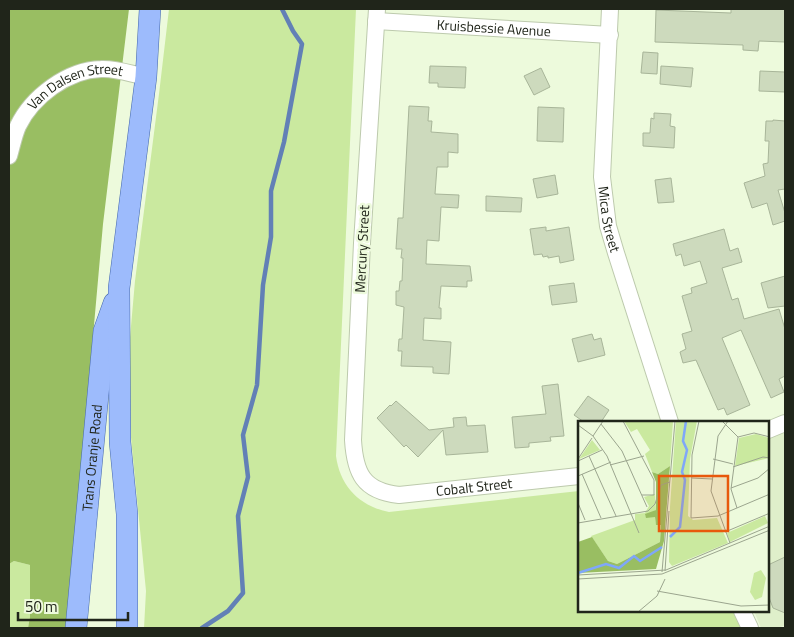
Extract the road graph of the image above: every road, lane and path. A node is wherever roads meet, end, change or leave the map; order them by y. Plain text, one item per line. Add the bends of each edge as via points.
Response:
1 (150, 9) edge
2 (610, 9) edge
3 (376, 15) edge
4 (610, 35) junction
5 (146, 77) junction
6 (9, 156) edge
7 (119, 288) junction
8 (670, 421) edge
9 (785, 422) edge
10 (769, 430) edge
11 (578, 476) edge
12 (370, 486) joint
13 (742, 612) edge
14 (76, 628) edge
15 (128, 628) edge
16 (750, 628) edge

1 - 5 main road, Trans Oranje Road
2 - 4 street, Mica Street
3 - 4 street, Kruisbessie Avenue
3 - 12 street, Mercury Street via 354,440 358,472
4 - 8 street, Mica Street via 603,194 608,226
5 - 6 street, Van Dalsen Street via 98,69 70,77 52,87 29,109 18,127
5 - 7 main road, Trans Oranje Road
7 - 14 main road, Trans Oranje Road via 104,331
7 - 15 main road, Trans Oranje Road via 120,442 127,514
9 - 10 street
11 - 12 street, Cobalt Street via 399,495
13 - 16 street

